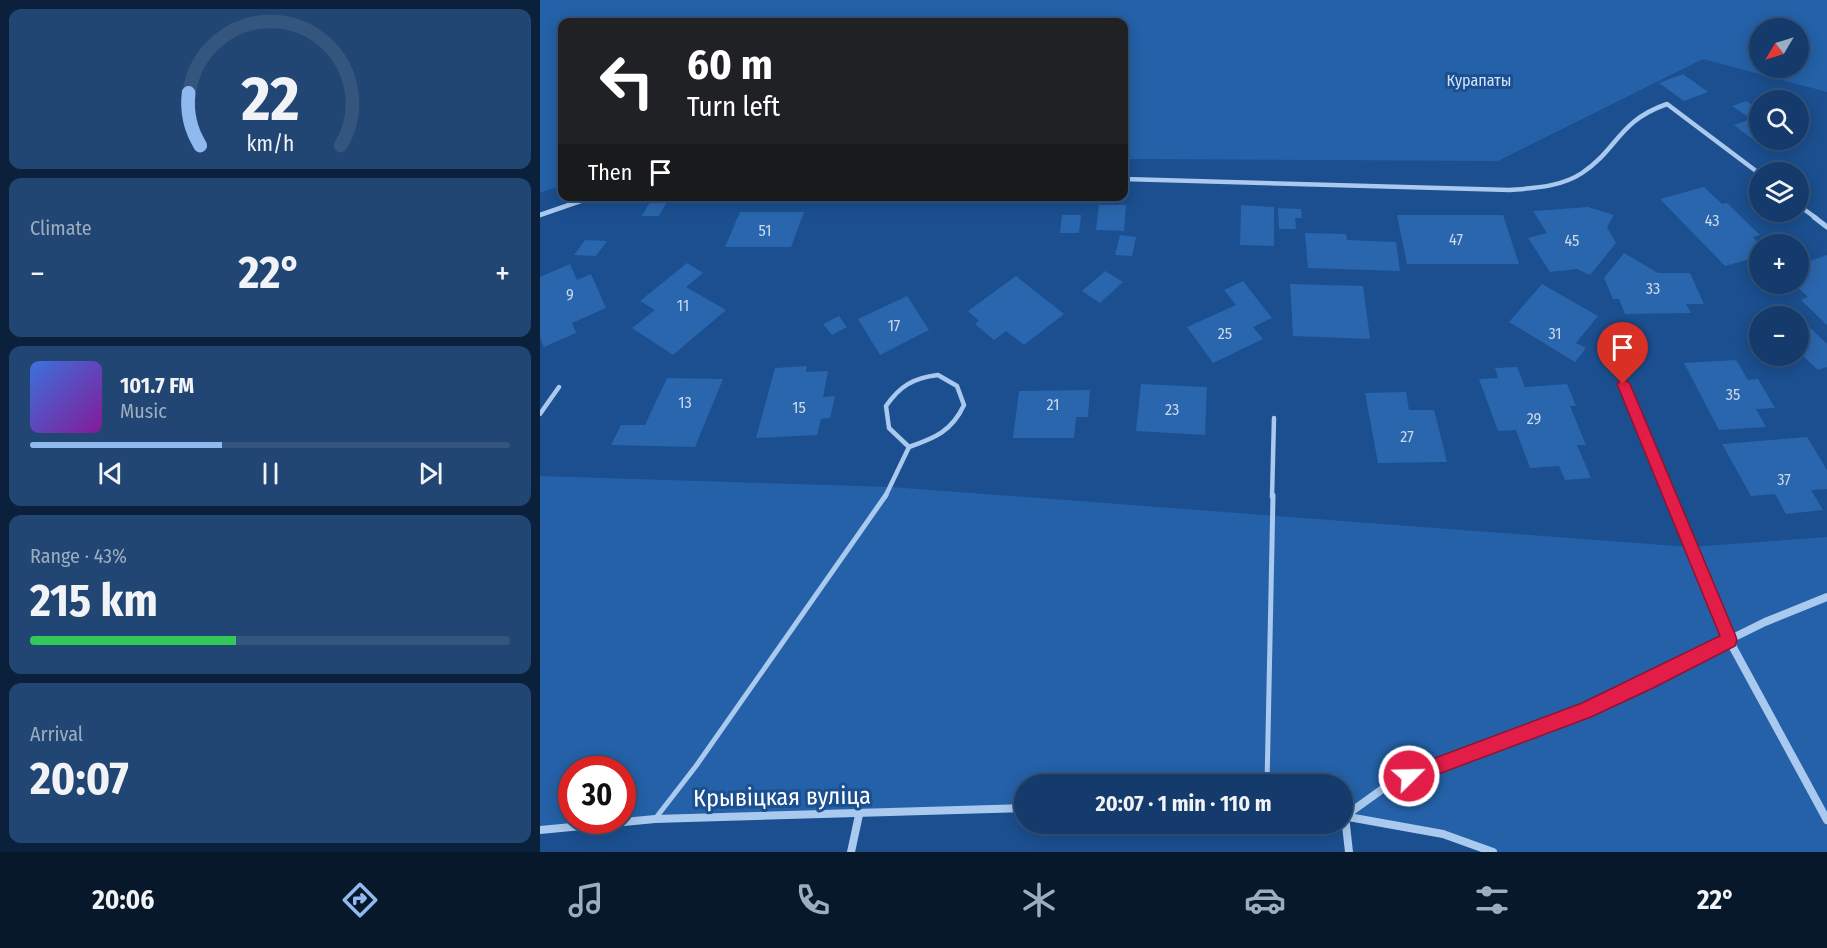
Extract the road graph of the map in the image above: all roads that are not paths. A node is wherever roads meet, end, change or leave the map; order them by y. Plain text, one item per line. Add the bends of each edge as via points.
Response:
1 (1749, 166) edge
2 (1128, 179) edge
3 (581, 201) edge
4 (1809, 213) edge
5 (540, 215) edge
6 (1827, 227) edge
7 (1623, 384) dead end
8 (560, 387) dead end
9 (540, 414) edge
10 (1274, 418) dead end
11 (909, 447) junction
12 (1827, 597) edge
13 (1729, 640) junction
14 (1267, 774) edge
15 (1014, 808) edge
16 (1353, 810) edge
17 (1825, 811) edge
18 (859, 815) junction
19 (1353, 818) edge
20 (655, 819) junction
21 (1827, 820) edge
22 (540, 830) edge
23 (1346, 834) edge
24 (851, 852) edge
25 (1349, 852) edge
26 (1493, 852) edge

1 - 2 street via 1667,104 1626,124 1580,174 1536,187 1510,190
3 - 5 street
4 - 6 street
7 - 13 lane
8 - 9 lane
10 - 14 lane
11 - 11 lane via 889,429 886,406 898,389 919,377 938,375 957,386 964,405 957,422 943,436
11 - 20 lane via 892,487
12 - 13 street
13 - 16 street via 1585,711 1430,767 1388,786
13 - 17 street
15 - 18 street, Крывіцкая вуліца
17 - 21 street
18 - 20 street, Крывіцкая вуліца
18 - 24 street
19 - 26 street via 1443,834
20 - 22 street, Крывіцкая вуліца
23 - 25 street

